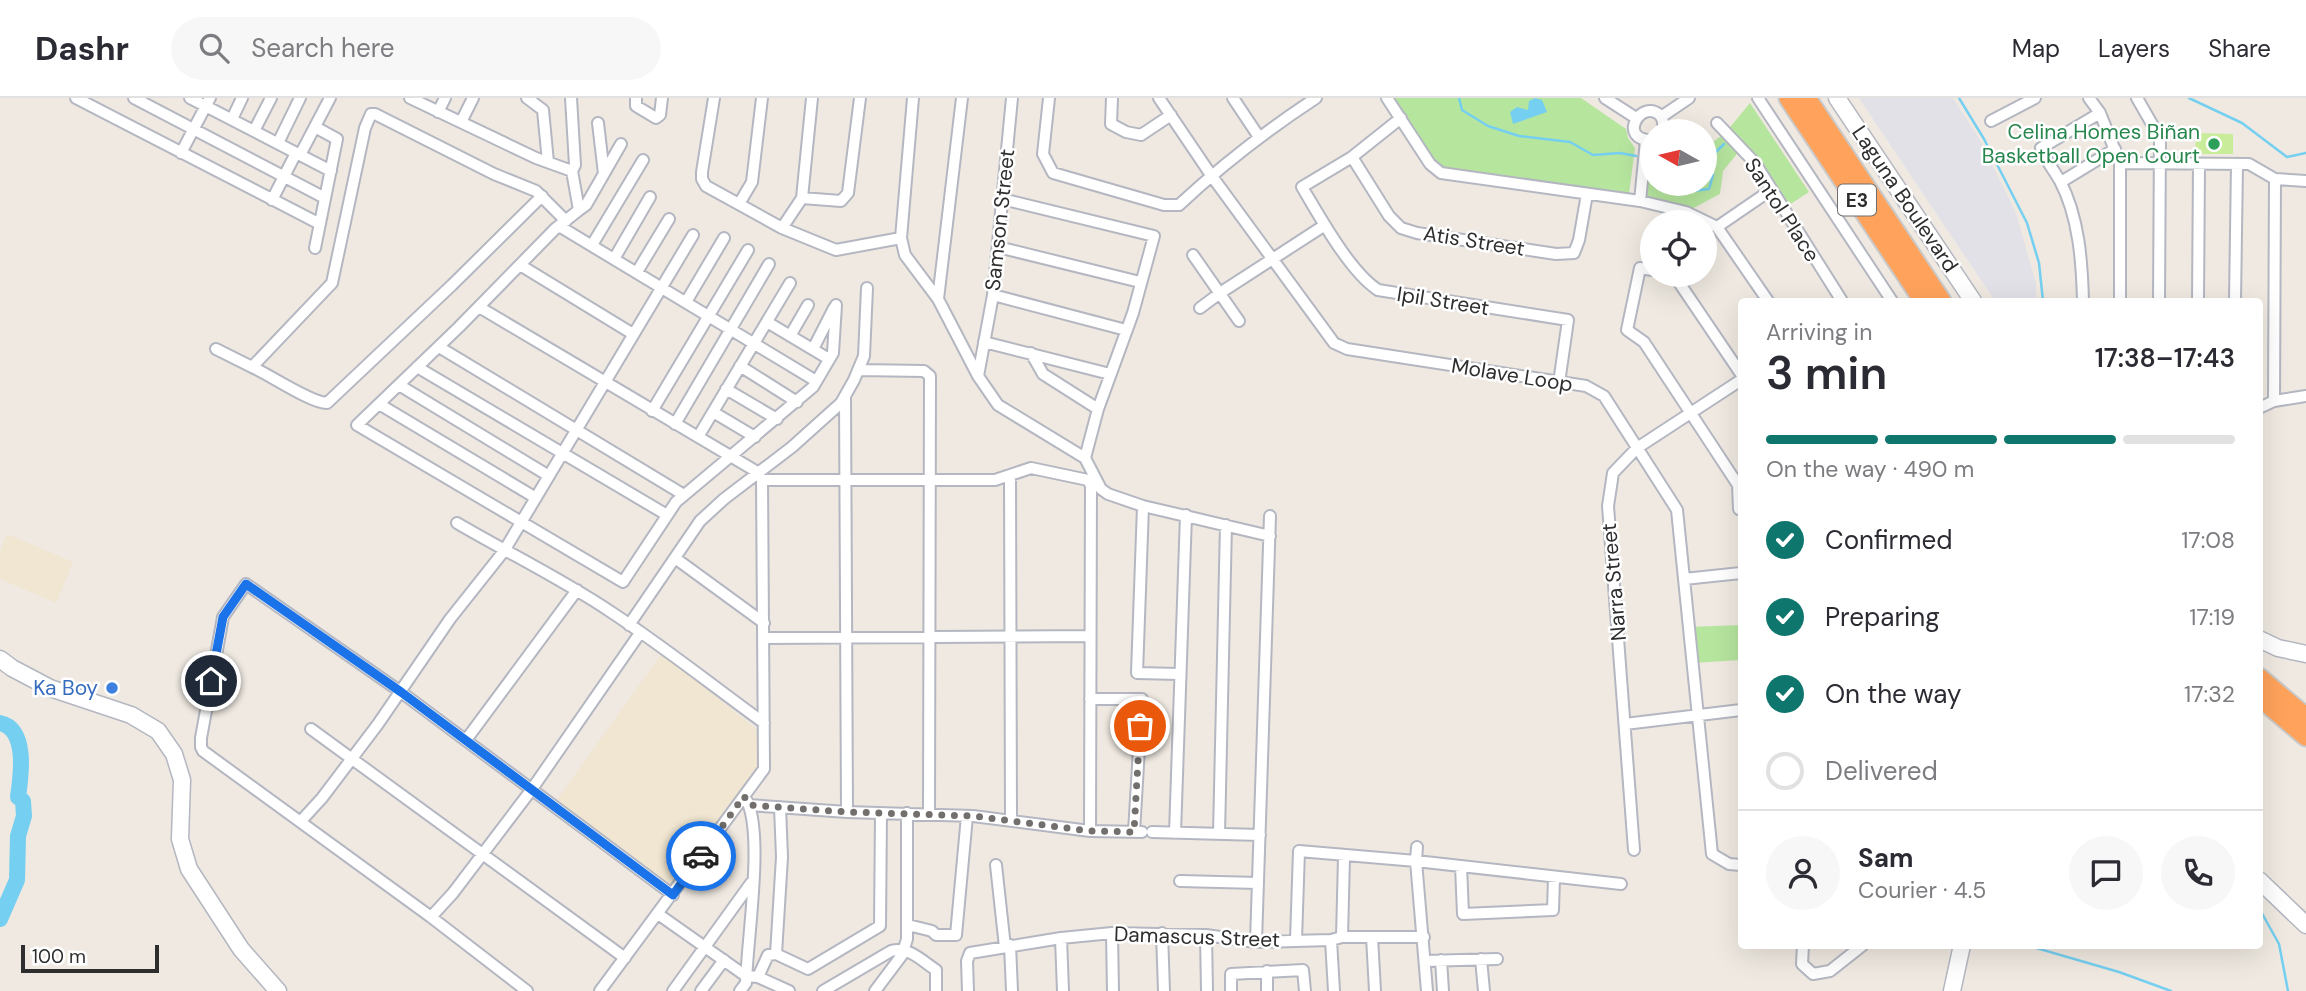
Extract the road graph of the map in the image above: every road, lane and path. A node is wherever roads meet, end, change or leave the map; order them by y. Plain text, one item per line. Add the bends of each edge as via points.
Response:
1 (76, 98) edge
2 (134, 98) edge
3 (190, 98) edge
4 (242, 98) edge
5 (271, 98) edge
6 (300, 98) edge
7 (330, 98) edge
8 (445, 98) edge
9 (473, 98) edge
10 (527, 98) edge
11 (571, 98) edge
12 (636, 98) edge
13 (662, 98) edge
14 (714, 98) edge
15 (761, 98) edge
16 (813, 98) edge
17 (860, 98) edge
18 (913, 98) edge
19 (961, 98) edge
20 (1013, 98) edge
21 (1049, 98) edge
22 (1112, 98) edge
23 (1159, 98) edge
24 (1233, 98) edge
25 (1387, 98) edge
26 (1605, 98) edge
27 (1689, 98) edge
28 (1758, 98) edge
29 (1789, 98) edge
30 (1806, 98) edge
31 (1837, 98) edge
32 (2035, 98) edge
33 (2089, 98) edge
34 (2137, 98) edge
35 (413, 99) edge
36 (1311, 99) edge
37 (207, 102) edge
38 (438, 112) junction
39 (2100, 113) junction
40 (1171, 116) junction
41 (1661, 117) joint
42 (1401, 118) junction
43 (1636, 118) junction
44 (232, 120) junction
45 (1991, 121) dead end
46 (461, 122) junction
47 (598, 123) dead end
48 (1717, 123) dead end
49 (315, 127) junction
50 (194, 129) junction
51 (254, 131) junction
52 (1640, 135) edge
53 (1259, 137) junction
54 (278, 144) junction
55 (621, 144) dead end
56 (2115, 149) junction
57 (181, 153) junction
58 (298, 154) junction
59 (1352, 157) junction
60 (643, 160) dead end
61 (548, 162) junction
62 (2120, 163) junction
63 (2237, 164) junction
64 (2160, 165) junction
65 (2199, 165) junction
66 (331, 171) junction
67 (572, 171) junction
68 (604, 174) junction
69 (1211, 175) junction
70 (283, 178) junction
71 (2275, 179) junction
72 (2306, 181) edge
73 (2061, 182) junction
74 (1771, 190) junction
75 (1587, 194) junction
76 (1641, 196) edge
77 (542, 197) junction
78 (325, 198) junction
79 (650, 198) dead end
80 (802, 198) junction
81 (1002, 199) junction
82 (272, 200) junction
83 (1640, 201) junction
84 (739, 204) junction
85 (579, 210) junction
86 (1678, 210) edge
87 (669, 219) dead end
88 (563, 223) junction
89 (320, 224) junction
90 (1325, 225) junction
91 (1717, 227) joint
92 (782, 228) junction
93 (693, 235) dead end
94 (724, 238) dead end
95 (901, 238) junction
96 (592, 246) junction
97 (998, 247) junction
98 (315, 248) dead end
99 (748, 250) dead end
100 (1193, 255) dead end
101 (614, 259) junction
102 (1272, 260) junction
103 (769, 264) dead end
104 (520, 265) junction
105 (1640, 268) edge
106 (637, 272) junction
107 (1140, 282) junction
108 (790, 283) dead end
109 (661, 287) junction
110 (1682, 287) edge
111 (867, 288) dead end
112 (1220, 293) junction
113 (993, 295) junction
114 (1766, 298) edge
115 (1840, 298) edge
116 (1890, 298) edge
117 (1922, 298) edge
118 (1939, 298) edge
119 (1971, 298) edge
120 (2082, 298) edge
121 (2120, 298) edge
122 (2159, 298) edge
123 (2198, 298) edge
124 (2235, 298) edge
125 (937, 299) junction
126 (686, 302) junction
127 (808, 305) dead end
128 (479, 307) junction
129 (1199, 309) dead end
130 (708, 314) junction
131 (1239, 321) dead end
132 (767, 322) junction
133 (732, 328) junction
134 (1126, 330) junction
135 (633, 334) junction
136 (790, 336) junction
137 (755, 342) junction
138 (984, 342) junction
139 (439, 347) junction
140 (216, 349) dead end
141 (813, 349) junction
142 (1031, 353) junction
143 (829, 359) junction
144 (740, 366) junction
145 (252, 367) junction
146 (417, 367) junction
147 (858, 370) junction
148 (1738, 370) edge
149 (1110, 374) junction
150 (978, 376) junction
151 (816, 381) junction
152 (1738, 382) edge
153 (604, 383) junction
154 (1559, 383) junction
155 (399, 385) junction
156 (726, 389) junction
157 (845, 396) junction
158 (2306, 396) edge
159 (2274, 401) junction
160 (797, 402) junction
161 (379, 404) junction
162 (2263, 406) edge
163 (1098, 409) junction
164 (652, 411) junction
165 (713, 412) junction
166 (1691, 412) junction
167 (777, 419) junction
168 (675, 424) junction
169 (577, 429) junction
170 (698, 437) junction
171 (755, 437) junction
172 (1637, 448) junction
173 (563, 453) junction
174 (732, 457) junction
175 (1085, 458) junction
176 (1010, 475) junction
177 (549, 476) junction
178 (761, 477) junction
179 (847, 480) junction
180 (928, 480) junction
181 (1738, 485) edge
182 (684, 495) junction
183 (536, 498) junction
184 (1143, 506) junction
185 (667, 515) junction
186 (1186, 515) junction
187 (1270, 516) dead end
188 (457, 523) dead end
189 (522, 523) junction
190 (1226, 525) junction
191 (1269, 536) junction
192 (504, 551) junction
193 (675, 558) junction
194 (1738, 573) edge
195 (1684, 579) junction
196 (577, 590) junction
197 (764, 623) junction
198 (629, 625) junction
199 (640, 634) junction
200 (1010, 636) junction
201 (1090, 636) junction
202 (846, 637) junction
203 (929, 637) junction
204 (764, 638) junction
205 (2263, 641) edge
206 (2306, 654) edge
207 (0, 659) edge
208 (1179, 674) junction
209 (2263, 681) edge
210 (401, 692) junction
211 (1090, 699) junction
212 (2263, 699) edge
213 (1738, 710) edge
214 (1698, 715) junction
215 (2306, 718) edge
216 (764, 723) junction
217 (1625, 724) junction
218 (311, 729) dead end
219 (2306, 736) edge
220 (466, 740) junction
221 (353, 758) junction
222 (532, 789) junction
223 (747, 800) junction
224 (780, 807) junction
225 (847, 812) junction
226 (881, 813) junction
227 (907, 813) junction
228 (929, 814) junction
229 (967, 816) junction
230 (301, 821) junction
231 (1011, 821) junction
232 (1090, 831) junction
233 (1143, 832) junction
234 (1175, 833) junction
235 (1219, 834) junction
236 (1260, 835) junction
237 (1417, 847) dead end
238 (1634, 850) dead end
239 (482, 854) junction
240 (1344, 857) junction
241 (1416, 861) junction
242 (996, 865) dead end
243 (1738, 865) edge
244 (1461, 866) junction
245 (1555, 878) junction
246 (753, 881) junction
247 (1180, 881) dead end
248 (1258, 883) junction
249 (1621, 884) dead end
250 (2263, 884) edge
251 (673, 895) junction
252 (658, 914) junction
253 (431, 917) junction
254 (908, 925) junction
255 (2306, 925) edge
256 (1112, 933) junction
257 (1162, 933) junction
258 (1206, 935) junction
259 (1372, 937) junction
260 (1424, 937) junction
261 (1061, 938) junction
262 (1337, 938) junction
263 (1296, 940) junction
264 (1256, 942) junction
265 (1007, 946) junction
266 (706, 947) junction
267 (1803, 949) edge
268 (1858, 949) edge
269 (1961, 949) edge
270 (904, 951) junction
271 (776, 954) junction
272 (625, 958) junction
273 (1481, 959) junction
274 (1497, 959) dead end
275 (724, 960) junction
276 (1441, 960) junction
277 (1425, 961) junction
278 (1267, 971) junction
279 (752, 976) junction
280 (278, 991) edge
281 (527, 991) edge
282 (600, 991) edge
283 (673, 991) edge
284 (701, 991) edge
285 (740, 991) edge
286 (789, 991) edge
287 (823, 991) edge
288 (875, 991) edge
289 (936, 991) edge
290 (968, 991) edge
291 (1012, 991) edge
292 (1063, 991) edge
293 (1113, 991) edge
294 (1164, 991) edge
295 (1207, 991) edge
296 (1231, 991) edge
297 (1267, 991) edge
298 (1305, 991) edge
299 (1334, 991) edge
300 (1375, 991) edge
301 (1427, 991) edge
302 (1443, 991) edge
303 (1484, 991) edge
304 (1952, 991) edge

1 - 57 street
2 - 50 street
3 - 37 street
4 - 44 street
5 - 51 street
6 - 54 street
7 - 49 street
8 - 38 street
9 - 46 street
10 - 61 street via 543,110
11 - 67 street
12 - 13 street via 636,106 656,118
14 - 84 street via 702,179 706,186
15 - 84 street via 752,182
16 - 80 street
17 - 80 street via 848,193 841,201
18 - 95 street
19 - 125 street
20 - 81 street, Samson Street
21 - 69 street via 1043,154 1053,173 1164,205 1179,205
22 - 40 street via 1111,124 1126,131 1141,135
23 - 40 street, Molave Loop
24 - 53 street
25 - 42 street
26 - 43 street
27 - 41 street
28 - 116 street
29 - 117 highway, E3
30 - 118 highway, E3
31 - 119 main road, Laguna Boulevard
32 - 45 street
33 - 39 street
34 - 64 street via 2160,138
35 - 38 street
36 - 53 street
37 - 44 street
37 - 50 street
38 - 46 street
39 - 56 street
39 - 73 street via 2041,148
40 - 69 street, Molave Loop
41 - 43 street via 1648,110
42 - 59 street, Ipil Street
42 - 75 street via 1430,164 1441,173
43 - 52 street via 1635,132
44 - 51 street
46 - 61 street
47 - 68 street
48 - 74 street, Santol Place via 1755,163
49 - 58 street
49 - 66 street via 337,139
50 - 57 street
50 - 70 street
51 - 54 street
53 - 69 street
54 - 58 street
55 - 68 street
56 - 62 street
56 - 73 street
57 - 82 street
58 - 66 street
58 - 70 street
59 - 75 street, Atis Street via 1389,216 1401,228 1417,233 1574,253
59 - 90 street, Ipil Street via 1302,187
60 - 96 street
61 - 67 street
62 - 64 street
62 - 121 street
63 - 65 street
63 - 71 street via 2249,164
63 - 124 street
64 - 65 street
64 - 122 street
65 - 123 street
66 - 78 street
67 - 85 street
68 - 85 street
69 - 102 street, Molave Loop
70 - 78 street
70 - 82 street
71 - 72 street
71 - 159 street
73 - 120 street via 2082,262
74 - 91 street
74 - 115 street, Santol Place
75 - 83 street
76 - 83 street
77 - 88 street
77 - 145 street via 327,402 308,397
77 - 145 street via 375,114 369,116 332,283
78 - 89 street
79 - 101 street
80 - 92 street
81 - 97 street, Samson Street
81 - 107 street via 1154,236
82 - 89 street
83 - 86 street
84 - 92 street
85 - 88 street
87 - 106 street
88 - 96 street
88 - 104 street
89 - 98 street
90 - 102 street
90 - 154 street, Ipil Street via 1366,283 1377,290 1568,320
91 - 114 street
92 - 95 street via 836,250
93 - 109 street
94 - 126 street
95 - 125 street via 905,255
96 - 101 street
97 - 107 street
97 - 113 street, Samson Street
99 - 130 street
100 - 112 street
101 - 106 street
102 - 112 street
102 - 154 street, Molave Loop via 1334,343 1347,349
103 - 133 street
104 - 128 street
104 - 135 street
105 - 166 street via 1627,330 1644,342
106 - 109 street
107 - 134 street
108 - 132 street
109 - 126 street
109 - 135 street
110 - 148 street
111 - 147 street via 864,356
112 - 129 street
112 - 131 street
113 - 134 street
113 - 138 street, Samson Street
125 - 150 street
126 - 130 street
127 - 136 street
128 - 139 street
128 - 153 street
130 - 133 street
130 - 164 street
132 - 136 street
132 - 137 street
133 - 137 street
133 - 168 street
134 - 149 street
135 - 153 street
136 - 141 street
137 - 144 street
137 - 151 street
138 - 142 street
138 - 150 street, Samson Street
139 - 146 street
139 - 169 street
140 - 145 street
141 - 143 street
141 - 143 street via 836,304
142 - 149 street
142 - 163 street via 1043,374
143 - 151 street
144 - 156 street
144 - 160 street
146 - 155 street
146 - 173 street
147 - 157 street
147 - 180 street via 924,371 930,376
149 - 163 street
150 - 175 street via 998,405
151 - 160 street
152 - 166 street, Narra Street
153 - 164 street
153 - 169 street
154 - 172 street, Molave Loop via 1586,386 1604,396
155 - 161 street
155 - 177 street
156 - 165 street
156 - 167 street
157 - 178 street
157 - 179 street
158 - 159 street
159 - 162 street
160 - 167 street
161 - 183 street
161 - 189 street via 357,425
163 - 175 street
164 - 168 street
165 - 170 street
165 - 171 street
166 - 172 street, Narra Street
166 - 181 street
167 - 171 street
168 - 170 street
169 - 173 street
169 - 182 street
170 - 174 street
171 - 174 street
172 - 195 street, Molave Loop via 1677,510
172 - 217 street, Narra Street via 1613,472 1608,506
173 - 177 street
173 - 185 street
174 - 178 street
174 - 182 street
175 - 184 street via 1101,489
176 - 180 street via 995,480
176 - 200 street
176 - 201 street via 1041,468 1088,480 1091,486
177 - 183 street
178 - 179 street
178 - 193 street via 700,522
178 - 197 street
179 - 180 street
179 - 202 street
180 - 203 street
182 - 185 street
183 - 189 street
184 - 186 street
184 - 208 street via 1137,673
185 - 189 street via 623,582
186 - 190 street
186 - 208 street
187 - 191 street
188 - 192 street
189 - 192 street
190 - 191 street
190 - 235 street
191 - 236 street
192 - 196 street
192 - 210 street
193 - 197 street
193 - 198 street
194 - 195 street
195 - 214 street, Molave Loop
196 - 198 street
196 - 220 street
197 - 204 street
198 - 199 street
199 - 216 street
199 - 222 street
200 - 201 street
200 - 203 street
200 - 231 street
201 - 211 street
202 - 203 street
202 - 204 street
202 - 225 street
203 - 228 street
204 - 216 street
205 - 206 main road
207 - 280 main road via 50,688 131,715 158,731 174,754 182,780 180,839 189,869 241,949
208 - 234 street
209 - 215 highway
210 - 220 street
210 - 221 street
210 - 230 street via 246,584 234,598 223,617 201,747
211 - 232 street
211 - 233 street via 1142,699
212 - 219 highway
213 - 214 street
214 - 217 street
214 - 243 street, Molave Loop via 1712,854
216 - 223 street via 764,769
217 - 238 street, Narra Street
218 - 221 street
220 - 222 street
221 - 230 street
221 - 239 street
222 - 239 street
222 - 251 street
223 - 224 street
223 - 246 street via 753,832
223 - 251 street
224 - 225 street
224 - 271 street
225 - 226 street
226 - 227 street
226 - 271 street via 880,926 808,969
227 - 228 street
227 - 254 street
228 - 229 street
229 - 231 street
229 - 254 street via 956,935 936,935
230 - 253 street
231 - 232 street
232 - 233 street
233 - 234 street
234 - 235 street
235 - 236 street
236 - 248 street
237 - 241 street
239 - 253 street
239 - 272 street
240 - 241 street
240 - 262 street
240 - 263 street via 1299,851
241 - 244 street
241 - 260 street
242 - 265 street
244 - 245 street
244 - 245 street via 1463,914 1553,909
245 - 249 street
246 - 266 street
246 - 279 street
247 - 248 street
248 - 264 street
250 - 255 main road
251 - 252 street
252 - 266 street
252 - 272 street
253 - 281 street
254 - 270 street
256 - 257 street, Damascus Street
256 - 261 street, Damascus Street
256 - 293 street
257 - 258 street, Damascus Street
257 - 294 street
258 - 264 street, Damascus Street
258 - 295 street
259 - 260 street, Damascus Street
259 - 262 street, Damascus Street
259 - 300 street
260 - 277 street
261 - 265 street, Damascus Street
261 - 292 street
262 - 263 street, Damascus Street
262 - 299 street
263 - 264 street, Damascus Street
265 - 290 street, Damascus Street via 969,957
265 - 291 street
266 - 275 street
266 - 283 street
267 - 268 street via 1802,964 1813,974 1830,971
269 - 304 main road
270 - 287 street via 891,951
270 - 288 street
270 - 289 street via 936,970
271 - 279 street via 768,955
272 - 282 street
273 - 274 street
273 - 276 street
273 - 303 street
275 - 279 street
275 - 284 street
276 - 277 street
276 - 302 street
277 - 301 street
278 - 296 street via 1231,974
278 - 297 street
278 - 298 street via 1303,970
279 - 285 street
279 - 286 street

